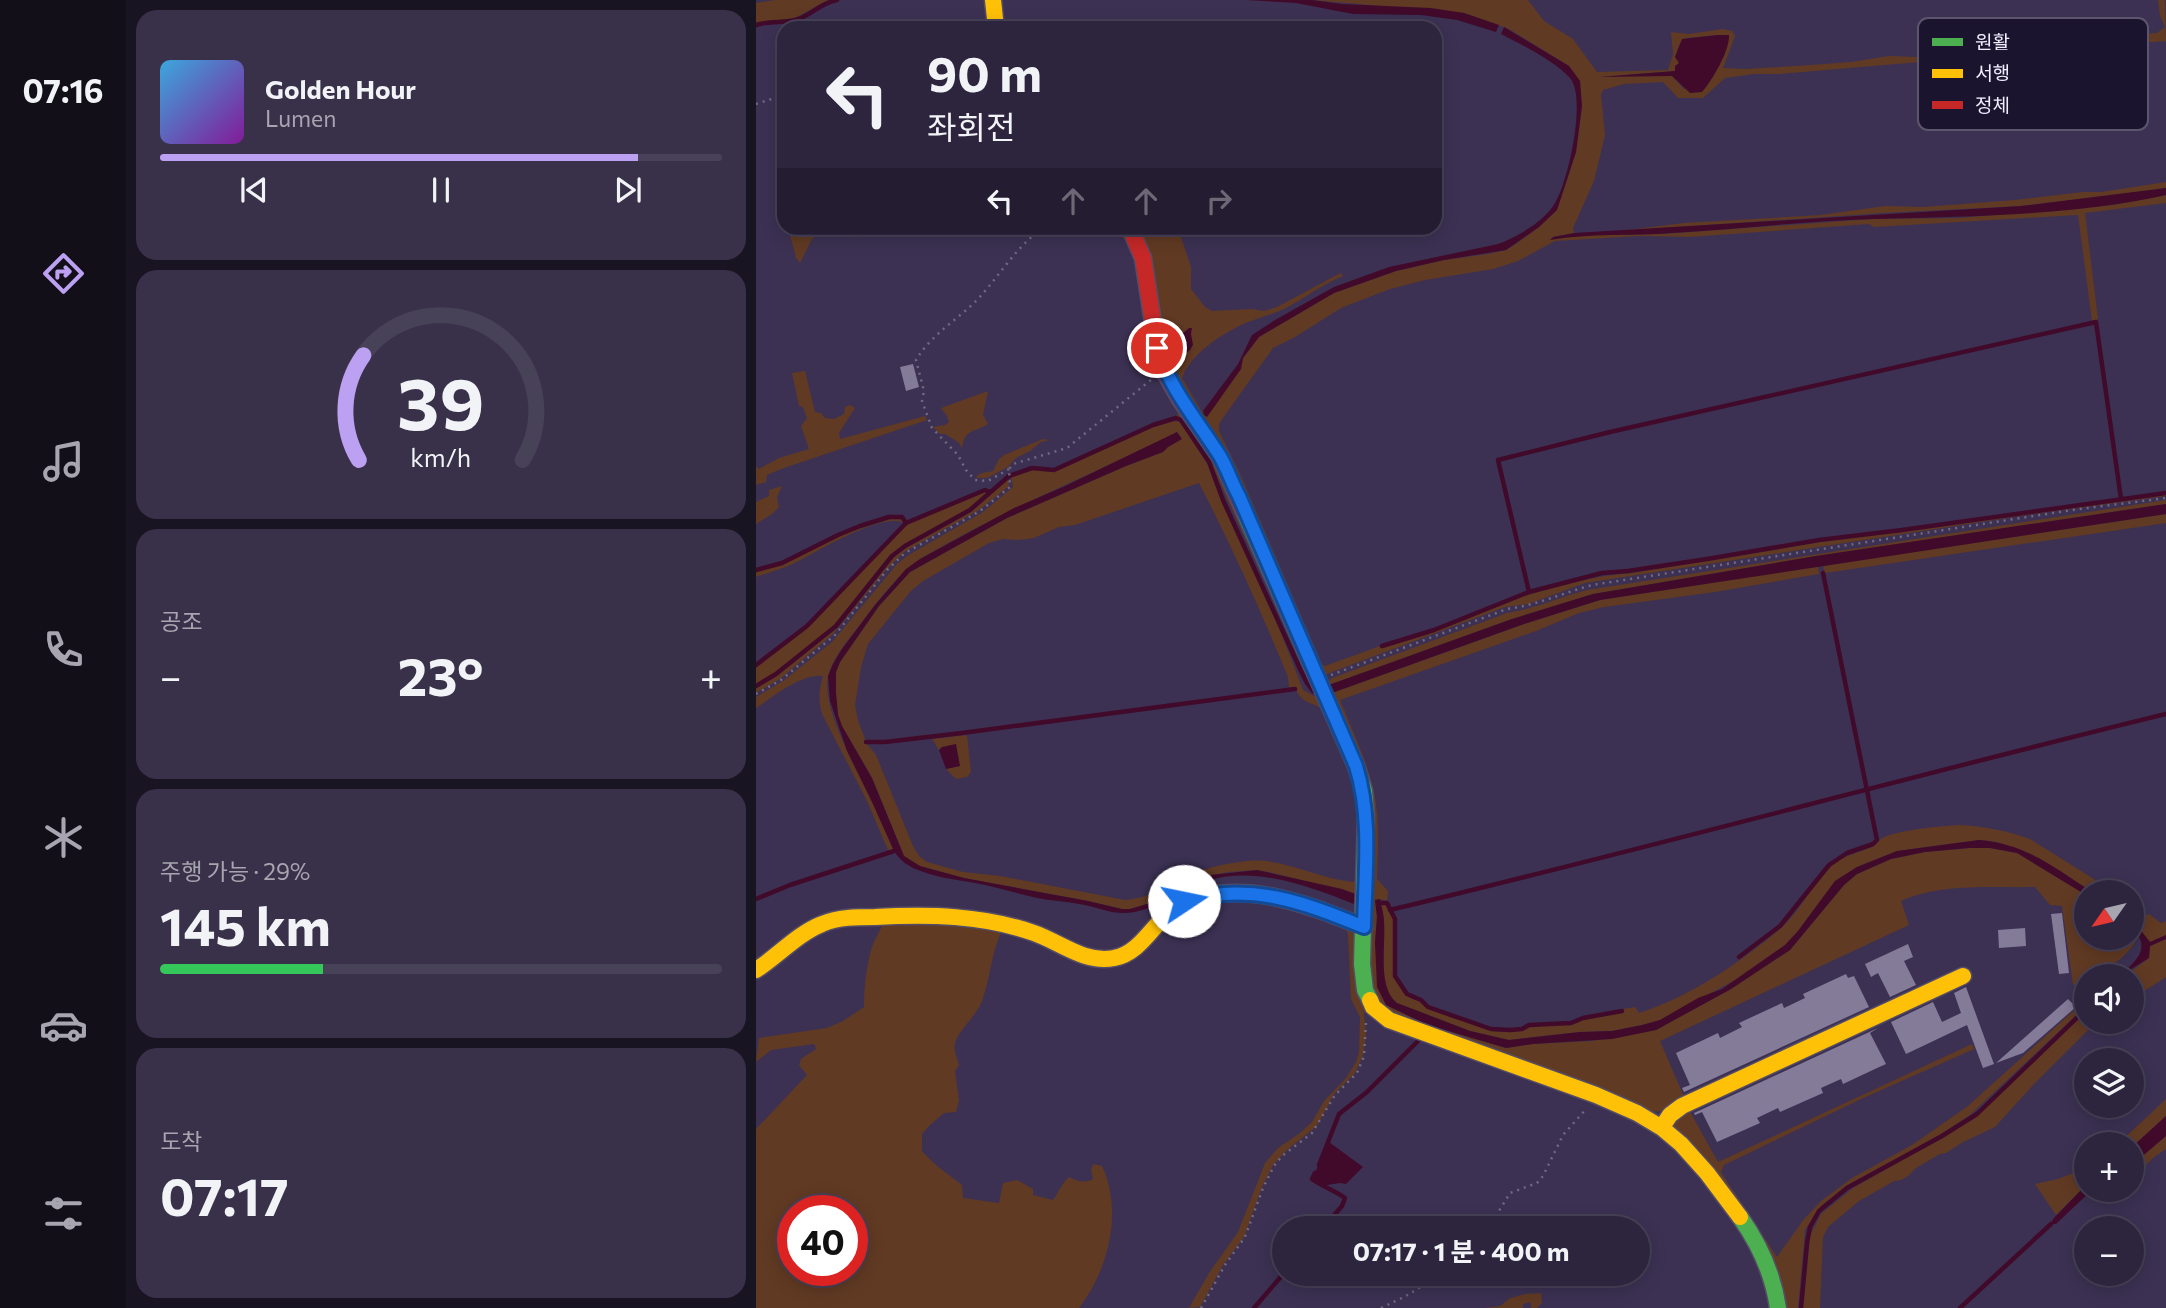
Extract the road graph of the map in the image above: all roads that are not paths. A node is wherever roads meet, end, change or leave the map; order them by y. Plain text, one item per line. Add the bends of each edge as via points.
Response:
1 (993, 0) edge
2 (995, 21) edge
3 (1133, 235) edge
4 (1364, 927) junction
5 (756, 970) edge
6 (1963, 976) dead end
7 (1662, 1127) junction
8 (1778, 1308) edge

1 - 2 street
3 - 4 street via 1143,258 1164,371 1221,458 1356,766 1364,791
4 - 5 street via 1308,905 1265,895 1207,894 1167,912 1128,955 1099,960 1048,937 992,922 905,916 844,918 804,933
4 - 7 street via 1365,990 1373,1007 1389,1020 1600,1096
6 - 7 street via 1682,1106
7 - 8 street via 1746,1223 1770,1268

